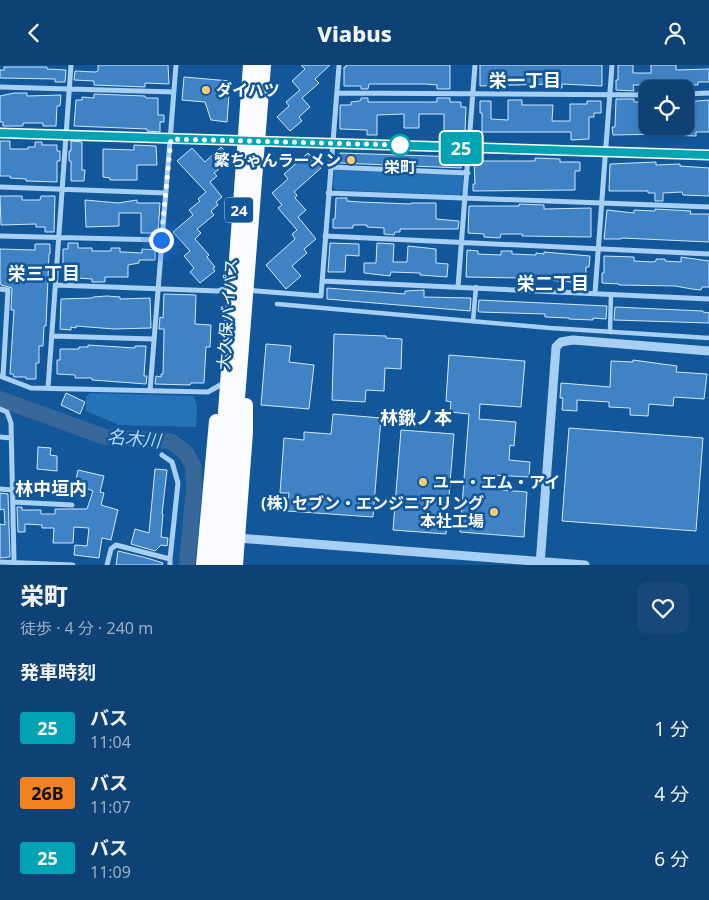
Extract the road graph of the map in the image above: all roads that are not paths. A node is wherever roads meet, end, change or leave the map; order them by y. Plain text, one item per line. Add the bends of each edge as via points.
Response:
1 (71, 65) edge
2 (176, 65) edge
3 (250, 65) edge
4 (264, 65) edge
5 (339, 65) edge
6 (475, 65) edge
7 (612, 65) edge
8 (0, 87) edge
9 (69, 89) junction
10 (174, 92) junction
11 (337, 93) junction
12 (709, 93) edge
13 (694, 94) edge
14 (473, 95) junction
15 (639, 95) edge
16 (610, 96) junction
17 (0, 133) edge
18 (66, 135) junction
19 (171, 139) junction
20 (252, 141) junction
21 (332, 144) junction
22 (470, 148) junction
23 (605, 153) junction
24 (709, 155) edge
25 (331, 167) junction
26 (468, 173) junction
27 (0, 187) edge
28 (61, 189) junction
29 (166, 193) junction
30 (328, 193) junction
31 (465, 198) junction
32 (602, 203) junction
33 (709, 207) edge
34 (0, 236) edge
35 (325, 236) junction
36 (58, 238) junction
37 (161, 240) junction
38 (461, 243) junction
39 (598, 249) junction
40 (709, 254) edge
41 (322, 281) junction
42 (233, 282) junction
43 (56, 285) junction
44 (458, 287) junction
45 (476, 287) junction
46 (157, 288) junction
47 (0, 289) edge
48 (246, 290) junction
49 (595, 293) junction
50 (611, 294) junction
51 (709, 299) edge
52 (276, 304) dead end
53 (473, 321) junction
54 (610, 332) junction
55 (52, 337) junction
56 (709, 338) edge
57 (153, 339) junction
58 (243, 340) junction
59 (709, 351) edge
60 (228, 355) junction
61 (1, 376) edge
62 (222, 384) junction
63 (48, 389) junction
64 (150, 391) junction
65 (0, 409) edge
66 (0, 437) edge
67 (11, 438) junction
68 (229, 443) junction
69 (162, 455) dead end
70 (0, 489) edge
71 (12, 490) junction
72 (13, 502) junction
73 (72, 505) dead end
74 (238, 538) junction
75 (14, 561) junction
76 (0, 562) edge
77 (170, 562) edge
78 (26, 563) edge
79 (540, 563) edge
80 (73, 565) edge
81 (107, 565) edge
82 (203, 565) edge
83 (214, 565) edge
84 (225, 565) edge
85 (236, 565) edge
86 (585, 565) edge

1 - 9 street
2 - 10 street
3 - 20 highway, 大久保バイパス / 24
4 - 20 highway, 大久保バイパス / 24
5 - 11 street
6 - 14 street
7 - 16 street
8 - 9 street
9 - 10 street
9 - 18 street
10 - 19 street
11 - 14 street
11 - 21 street
12 - 13 street
14 - 16 street
14 - 22 street
15 - 16 street
16 - 23 street
17 - 18 street
18 - 19 street
18 - 28 street
19 - 20 street
19 - 29 street
20 - 21 street
20 - 42 highway, 大久保バイパス / 24
20 - 48 highway, 大久保バイパス / 24
21 - 22 street
21 - 25 street
22 - 23 street
22 - 26 street
23 - 24 street
23 - 32 street
25 - 26 street
25 - 30 street
26 - 31 street
27 - 28 street
28 - 29 street
28 - 36 street
29 - 37 street
30 - 31 street
30 - 35 street
31 - 32 street
31 - 38 street
32 - 33 street
32 - 39 street
34 - 36 street
35 - 38 street
35 - 41 street
36 - 37 street
36 - 43 street
37 - 46 street
38 - 39 street
38 - 44 street
39 - 40 street
39 - 49 street
41 - 44 street
41 - 48 street via 321,296
42 - 46 street via 218,291
42 - 60 highway, 大久保バイパス / 24
43 - 46 street
43 - 55 street
44 - 45 street
45 - 49 street
45 - 53 street
46 - 57 street
47 - 61 street via 8,290
48 - 58 highway, 大久保バイパス / 24
49 - 50 street
50 - 51 street
50 - 54 street
52 - 53 street
53 - 54 street
54 - 56 street
55 - 57 street
55 - 63 street
57 - 64 street
58 - 68 highway, 大久保バイパス / 24
58 - 74 highway via 247,361 246,432
59 - 79 street via 573,339 556,347
60 - 62 highway
60 - 68 highway, 大久保バイパス / 24
61 - 63 street via 31,388
62 - 64 street via 208,392
62 - 82 highway
63 - 64 street
65 - 67 street via 7,412
66 - 67 street
67 - 71 street
68 - 83 highway, 大久保バイパス / 24
68 - 84 highway, 大久保バイパス / 24
69 - 77 street via 172,462 178,483
70 - 71 street
71 - 72 street
72 - 73 street
72 - 75 street
74 - 79 street
74 - 85 highway
75 - 76 street
75 - 78 street
77 - 81 street via 116,545 111,549
78 - 80 street
79 - 86 street

